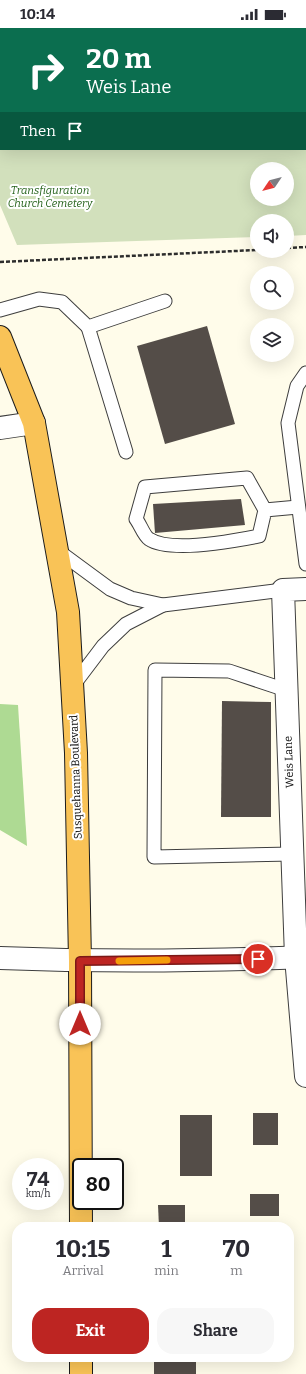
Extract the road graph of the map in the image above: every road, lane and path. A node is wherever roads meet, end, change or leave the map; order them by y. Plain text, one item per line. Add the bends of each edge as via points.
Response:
1 (306, 247) edge
2 (294, 248) edge
3 (250, 250) edge
4 (0, 262) edge
5 (165, 301) dead end
6 (0, 310) edge
7 (88, 327) junction
8 (0, 338) edge
9 (306, 373) edge
10 (34, 423) junction
11 (0, 428) edge
12 (126, 452) dead end
13 (298, 507) junction
14 (265, 510) junction
15 (57, 550) junction
16 (306, 564) edge
17 (306, 589) edge
18 (282, 590) junction
19 (164, 605) junction
20 (72, 687) junction
21 (286, 690) junction
22 (292, 854) junction
23 (301, 957) edge
24 (0, 958) edge
25 (80, 961) junction
26 (304, 1032) edge
27 (306, 1076) edge
28 (81, 1222) edge
29 (81, 1362) edge
30 (81, 1374) edge

1 - 2 path
3 - 4 path
5 - 7 lane
6 - 7 lane via 40,299 62,302
7 - 12 lane
8 - 10 highway, Susquehanna Boulevard
9 - 13 lane via 297,386 288,423
10 - 11 street
10 - 15 highway, Susquehanna Boulevard
13 - 14 lane
13 - 16 lane
14 - 14 lane via 247,478 145,487 136,518 148,539 166,546 224,543 259,536
15 - 19 lane via 110,589 132,598
15 - 20 highway, Susquehanna Boulevard via 68,612
17 - 18 street
18 - 19 lane
18 - 21 street, Weis Lane
19 - 20 lane via 126,624 103,646
20 - 25 highway, Susquehanna Boulevard via 76,753
21 - 22 street, Weis Lane
21 - 22 lane via 229,671 155,670 154,857
22 - 23 street, Weis Lane
23 - 25 street via 246,960
23 - 26 street, Weis Lane
24 - 25 street
25 - 28 highway, Susquehanna Boulevard
26 - 27 street, Weis Lane
29 - 30 highway

